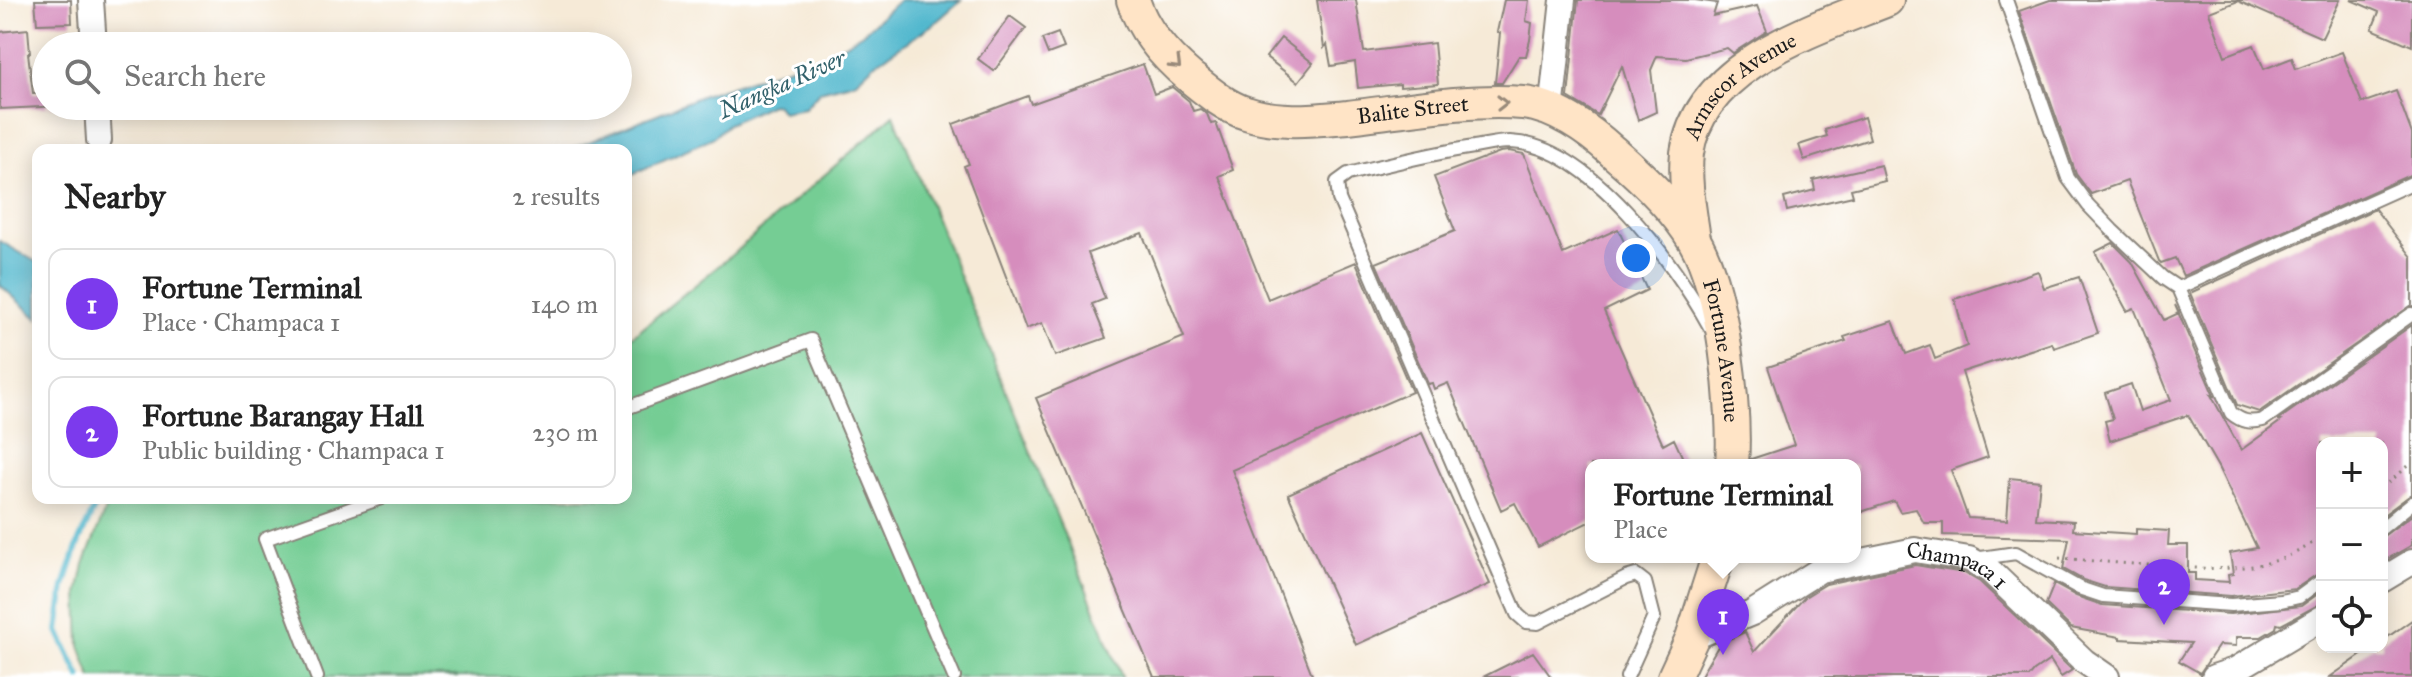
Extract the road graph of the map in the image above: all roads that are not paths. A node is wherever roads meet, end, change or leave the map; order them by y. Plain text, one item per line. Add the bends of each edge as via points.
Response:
1 (91, 0) edge
2 (1133, 0) edge
3 (1563, 0) edge
4 (1887, 0) edge
5 (2006, 0) edge
6 (93, 32) edge
7 (1551, 112) junction
8 (98, 120) edge
9 (99, 140) dead end
10 (2412, 183) edge
11 (1694, 239) junction
12 (2178, 288) junction
13 (2412, 314) edge
14 (1725, 354) junction
15 (632, 406) edge
16 (1732, 459) edge
17 (2412, 503) edge
18 (364, 504) edge
19 (2388, 523) edge
20 (1969, 559) junction
21 (1861, 561) edge
22 (2412, 562) edge
23 (1716, 563) edge
24 (1853, 563) edge
25 (2388, 576) edge
26 (2321, 581) edge
27 (2316, 622) edge
28 (1692, 638) junction
29 (317, 677) edge
30 (954, 677) edge
31 (1627, 677) edge
32 (1674, 677) edge
33 (2107, 677) edge
34 (2214, 677) edge

1 - 6 street
2 -> 7 main road, Balite Street via 1155,42 1178,67 1242,113 1313,120 1486,103 1526,103
3 - 7 street
4 - 11 main road, Armscor Avenue via 1777,47 1752,61 1716,94 1692,132 1687,155
5 - 12 lane via 2068,178 2112,230
7 - 11 main road, Balite Street via 1600,140 1633,169
8 - 9 street
10 - 12 lane
11 - 14 main road, Fortune Avenue via 1714,287
12 - 13 lane via 2231,413 2252,422 2263,420
14 - 16 main road, Fortune Avenue
14 - 31 lane via 1694,299 1625,208 1599,184 1539,146 1509,142 1457,150 1348,174 1337,182 1339,199 1517,614 1538,623 1626,578 1636,575 1645,582 1654,617
15 - 30 lane via 811,340
17 - 19 lane
18 - 29 lane via 265,539
20 - 21 street, Champaca 1 via 1915,550
20 - 26 lane via 2016,553 2103,596 2231,605 2299,597
20 - 33 street, Champaca 1 via 1989,570
22 - 25 street
23 - 28 main road
24 - 28 street, Champaca 1 via 1820,570 1752,613
27 - 34 street
28 - 32 main road

